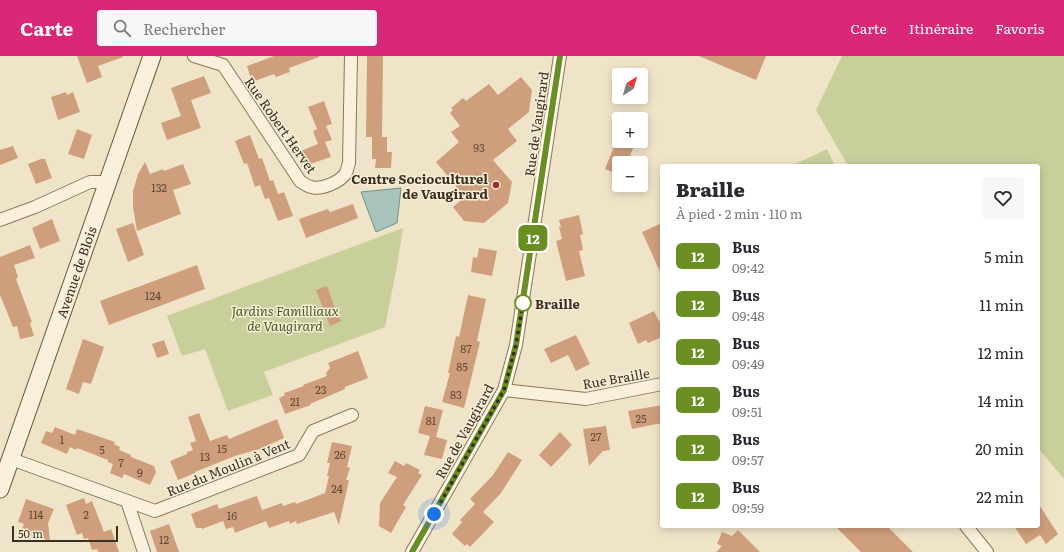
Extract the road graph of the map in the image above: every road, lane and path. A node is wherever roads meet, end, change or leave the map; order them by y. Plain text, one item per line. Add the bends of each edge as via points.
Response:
1 (152, 56) edge
2 (194, 56) edge
3 (351, 56) edge
4 (560, 56) edge
5 (226, 60) edge
6 (107, 182) junction
7 (0, 220) edge
8 (660, 384) edge
9 (504, 390) junction
10 (352, 415) dead end
11 (11, 459) junction
12 (0, 489) edge
13 (127, 501) junction
14 (968, 528) edge
15 (144, 552) edge
16 (412, 552) edge
17 (987, 552) edge

1 - 6 main road, Avenue de Blois
2 - 5 street, Rue Robert Hervet
3 - 5 street, Rue Robert Hervet via 349,163 346,173 335,183 317,188 300,181
4 - 9 street, Rue de Vaugirard via 516,345
6 - 7 street via 90,182
6 - 11 main road, Avenue de Blois
8 - 9 street, Rue Braille via 586,399
9 - 16 street, Rue de Vaugirard
10 - 13 street, Rue du Moulin à Vent via 313,431 299,455 155,511
11 - 12 main road, Avenue de Blois
11 - 13 street, Rue du Moulin à Vent
13 - 15 street
14 - 17 street

